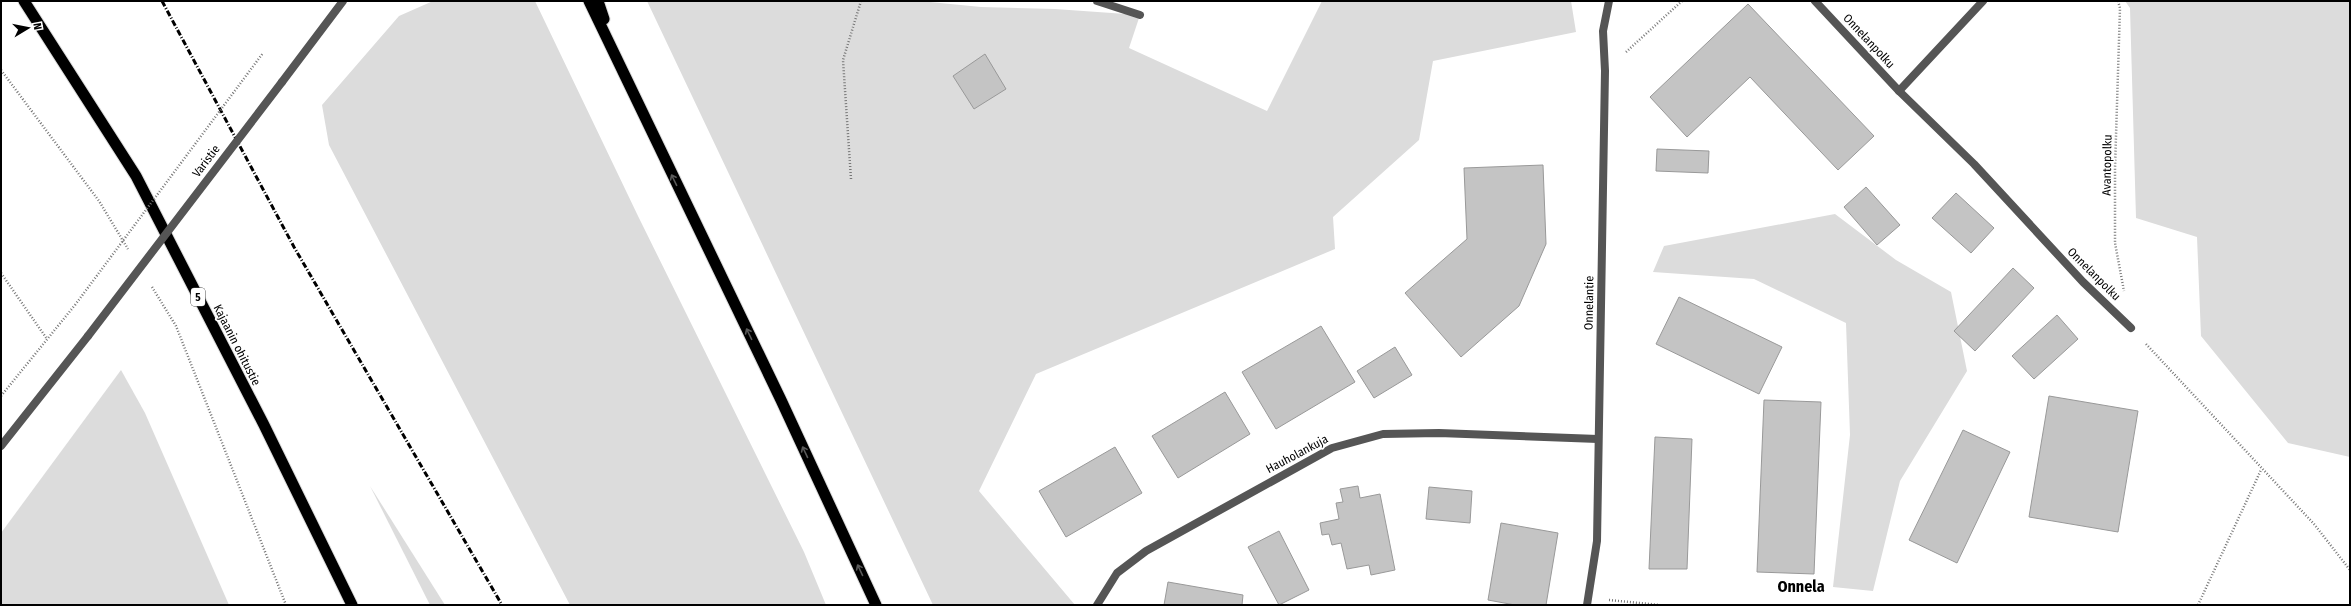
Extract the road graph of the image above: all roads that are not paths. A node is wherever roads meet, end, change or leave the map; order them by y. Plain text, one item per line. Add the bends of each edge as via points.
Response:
1 (24, 1) edge
2 (343, 1) edge
3 (589, 1) edge
4 (598, 1) edge
5 (1097, 1) edge
6 (1610, 1) edge
7 (1815, 1) edge
8 (1983, 1) edge
9 (1140, 15) dead end
10 (629, 85) junction
11 (1899, 91) junction
12 (2131, 328) road end
13 (1598, 439) junction
14 (1, 446) edge
15 (1588, 601) edge
16 (352, 605) edge
17 (876, 605) edge
18 (1096, 605) edge

1 - 16 highway, Kajaanin ohitustie / 5 via 136,176 264,425
2 - 14 street, Varistie, bridge
3 - 10 highway
4 - 10 highway
5 - 9 street
6 - 13 street, Onnelantie via 1603,31 1605,71
7 - 11 street, Onnelanpolku
8 - 11 street
17 -> 10 highway via 781,400
11 - 12 street, Onnelanpolku via 1974,164 2084,282
13 - 15 street, Onnelantie via 1597,540
13 - 18 street, Hauholankuja via 1439,433 1383,434 1332,448 1146,551 1117,573

